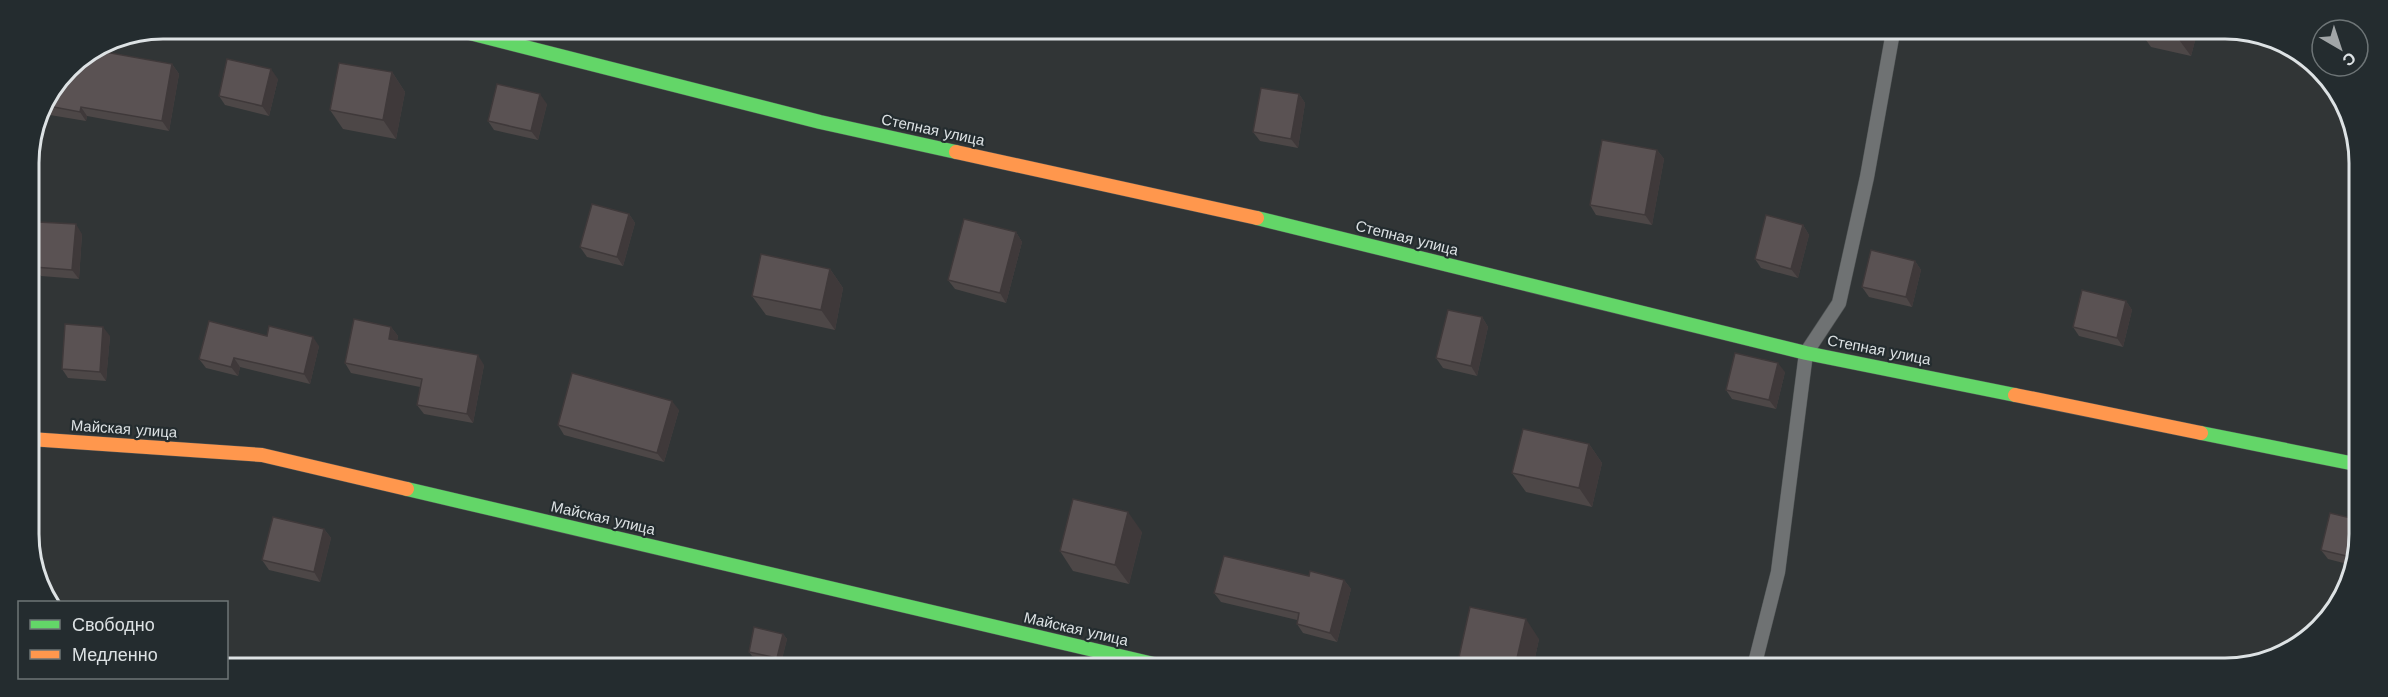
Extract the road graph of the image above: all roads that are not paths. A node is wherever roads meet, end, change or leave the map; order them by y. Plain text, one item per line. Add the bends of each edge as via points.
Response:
1 (493, 39) edge
2 (1892, 39) edge
3 (1806, 353) junction
4 (39, 440) edge
5 (2349, 463) edge
6 (1128, 658) edge
7 (1756, 658) edge

1 - 3 street, Степная улица via 820,123 1264,219
2 - 3 lane via 1839,303
3 - 5 street, Степная улица
3 - 7 lane via 1778,572
4 - 6 street, Майская улица via 262,455

